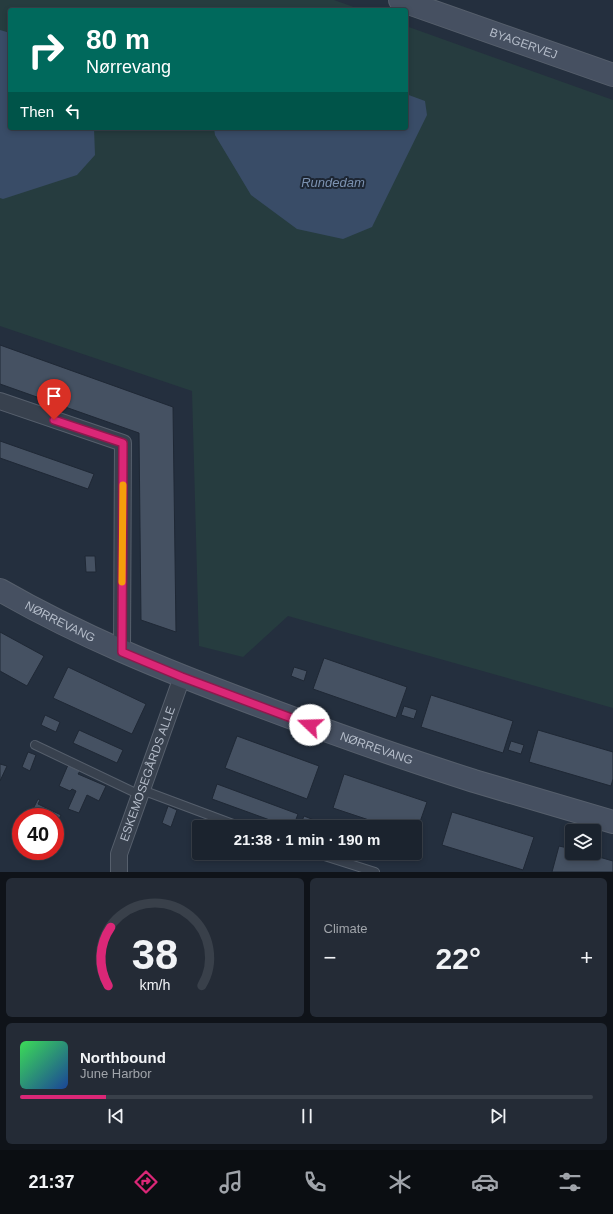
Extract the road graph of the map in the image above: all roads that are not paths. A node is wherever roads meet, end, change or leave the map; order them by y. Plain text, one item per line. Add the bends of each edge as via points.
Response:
1 (400, 0) edge
2 (437, 6) edge
3 (613, 75) edge
4 (0, 401) edge
5 (0, 590) edge
6 (122, 652) junction
7 (182, 677) junction
8 (35, 745) dead end
9 (141, 793) junction
10 (220, 820) edge
11 (613, 822) edge
12 (337, 860) edge
13 (119, 872) edge
14 (375, 872) edge

1 - 2 street, BYAGERVEJ
2 - 3 street, BYAGERVEJ
4 - 6 street via 123,443
5 - 6 street, NØRREVANG
6 - 7 street, NØRREVANG
7 - 9 street, ESKEMOSEGÅRDS ALLE
7 - 11 street, NØRREVANG via 343,737 473,781
8 - 9 lane
9 - 10 lane
9 - 13 street, ESKEMOSEGÅRDS ALLE via 119,854
12 - 14 lane

